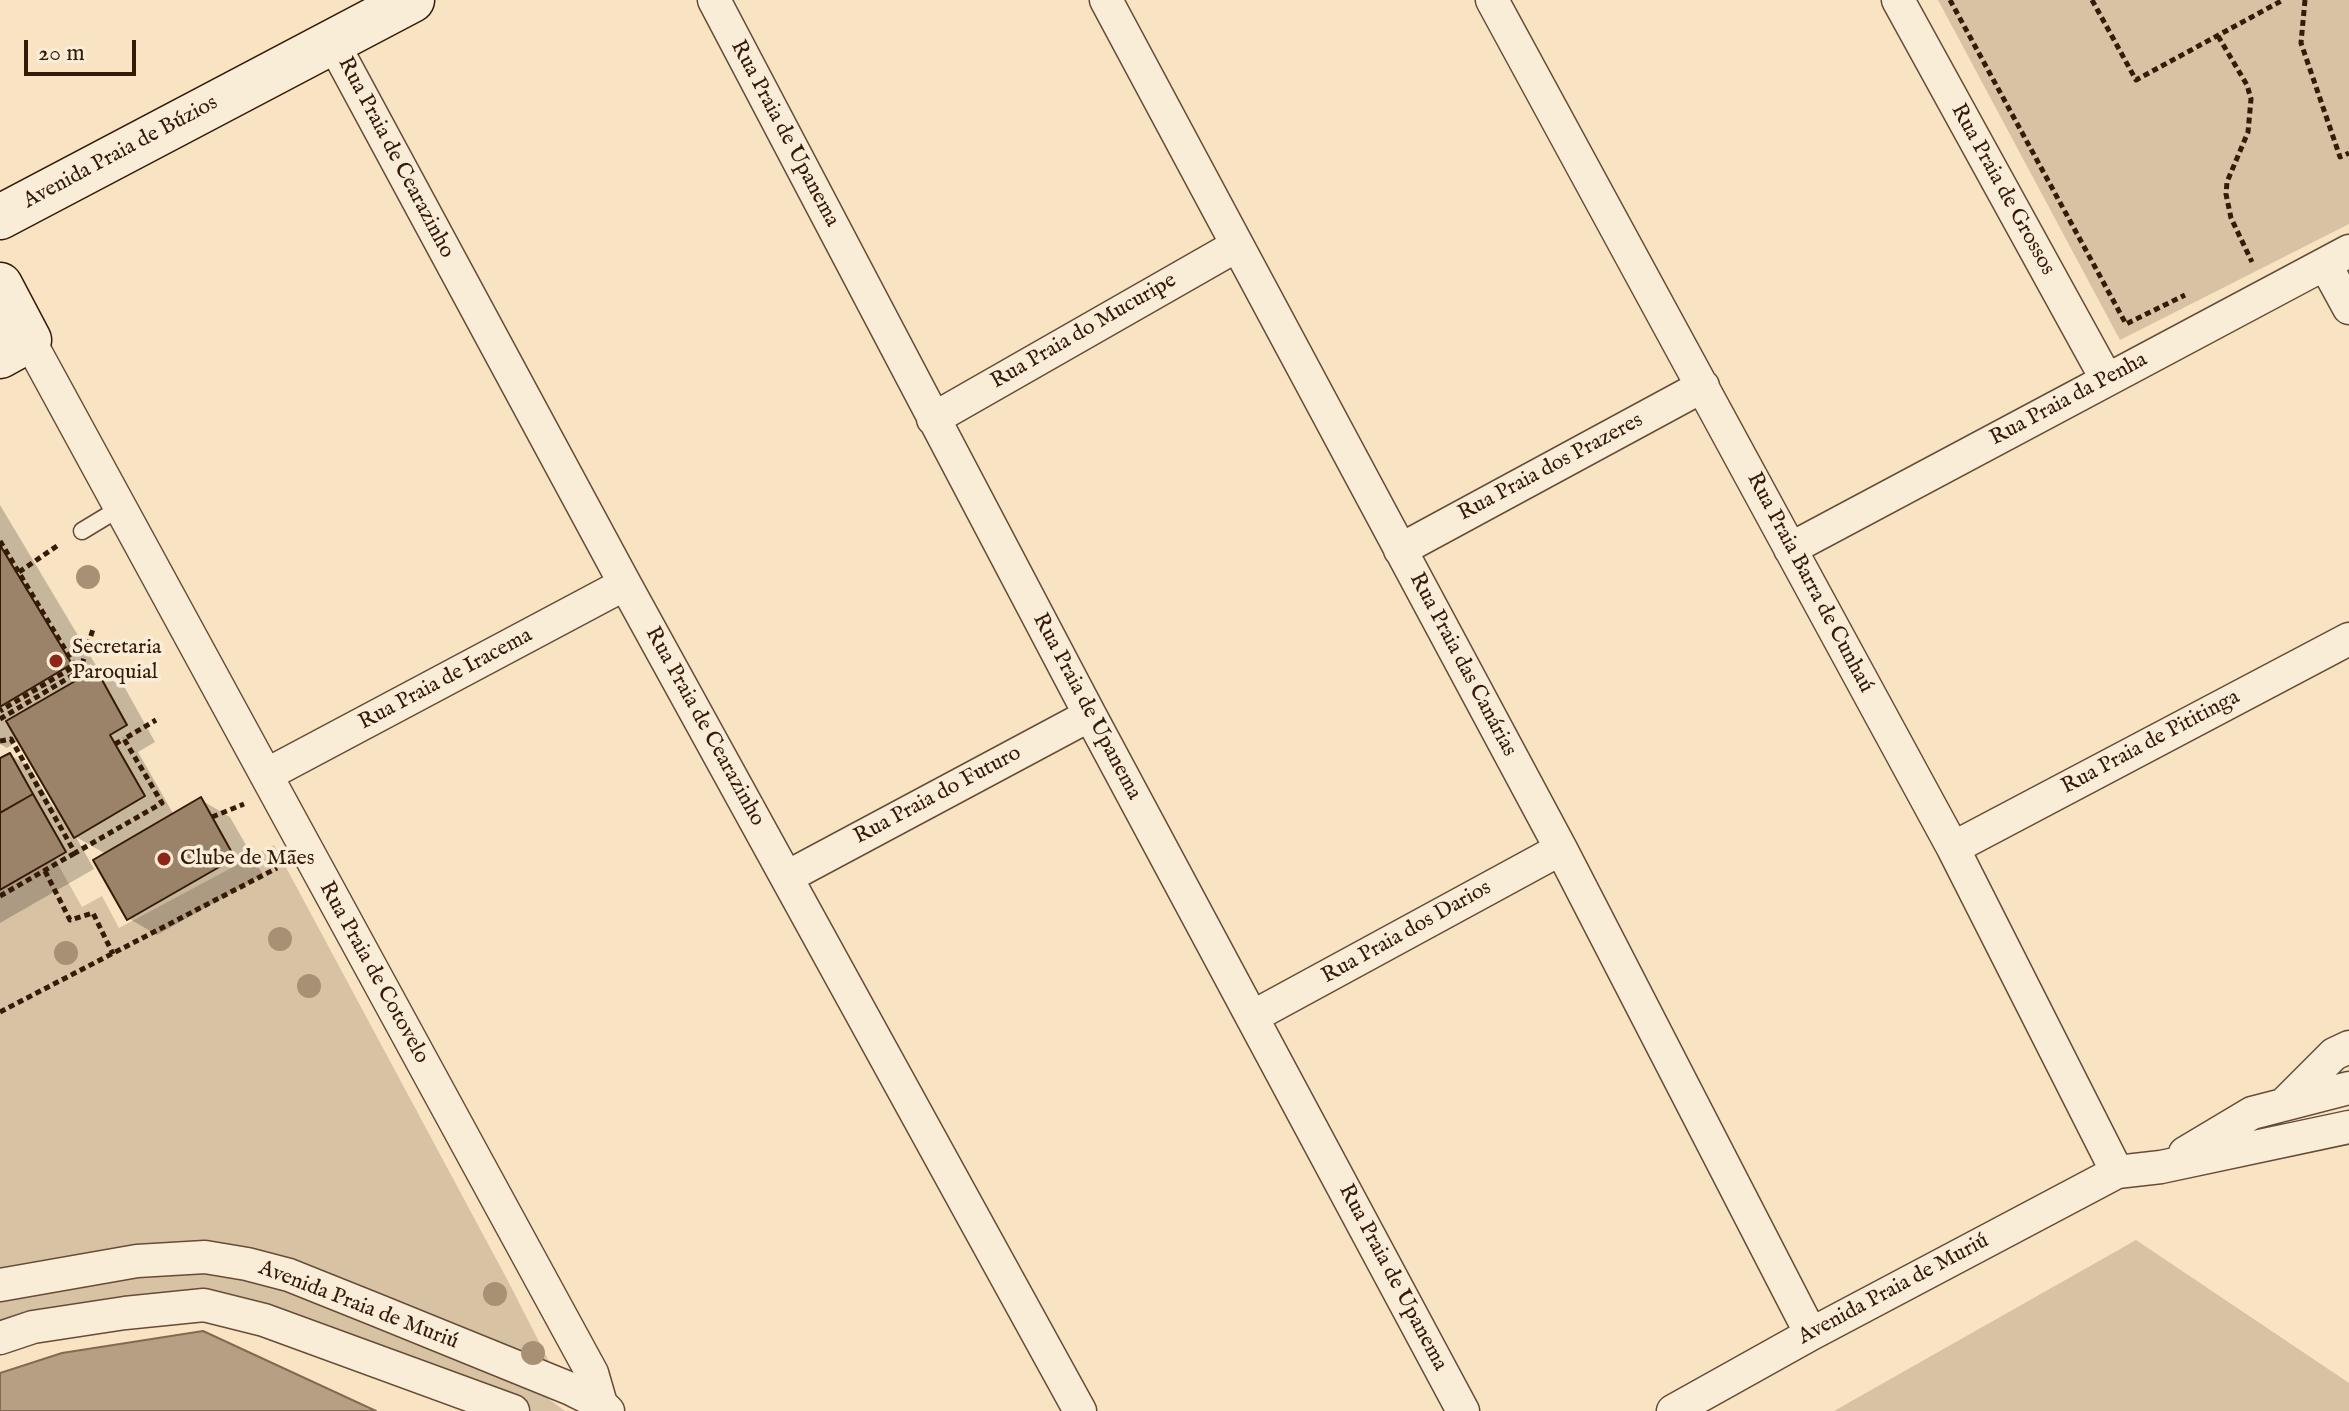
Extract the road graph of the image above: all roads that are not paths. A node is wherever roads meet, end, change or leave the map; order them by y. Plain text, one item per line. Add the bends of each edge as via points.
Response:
1 (412, 0) edge
2 (714, 0) edge
3 (1106, 0) edge
4 (1492, 0) edge
5 (1898, 0) edge
6 (332, 41) junction
7 (0, 217) edge
8 (1236, 246) junction
9 (2337, 258) edge
10 (0, 285) edge
11 (2349, 308) edge
12 (14, 348) edge
13 (2107, 380) junction
14 (1703, 386) junction
15 (933, 419) junction
16 (120, 508) junction
17 (82, 531) dead end
18 (1790, 549) junction
19 (1400, 550) junction
20 (625, 584) junction
21 (2349, 639) edge
22 (1090, 715) junction
23 (266, 775) junction
24 (1953, 848) junction
25 (1561, 849) junction
26 (787, 877) junction
27 (1252, 1017) junction
28 (2349, 1047) edge
29 (2349, 1088) edge
30 (2283, 1105) junction
31 (2349, 1127) edge
32 (2161, 1167) junction
33 (2117, 1172) junction
34 (0, 1285) edge
35 (1811, 1334) junction
36 (0, 1338) edge
37 (603, 1409) edge
38 (513, 1411) edge
39 (1080, 1411) edge
40 (1463, 1411) edge
41 (1673, 1411) edge

1 - 6 main road, Avenida Praia de Búzios
2 - 15 street, Rua Praia de Upanema
3 - 8 street, Rua Praia das Canárias
4 - 14 street, Rua Praia Barra de Cunhaú
5 - 13 street, Rua Praia de Grossos
6 - 7 main road, Avenida Praia de Búzios
6 - 20 street, Rua Praia de Cearazinho
8 - 15 street, Rua Praia do Mucuripe
8 - 19 street, Rua Praia das Canárias
9 - 11 street
9 - 13 street, Rua Praia da Penha
10 - 12 main road, Rua Praia de Cotovelo
12 - 16 street, Rua Praia de Cotovelo
13 - 18 street, Rua Praia da Penha
14 - 18 street, Rua Praia Barra de Cunhaú
14 - 19 street, Rua Praia dos Prazeres
15 - 22 street, Rua Praia de Upanema
16 - 17 lane
16 - 23 street, Rua Praia de Cotovelo
18 - 24 street, Rua Praia Barra de Cunhaú
19 - 25 street, Rua Praia das Canárias
20 - 23 street, Rua Praia de Iracema
20 - 26 street, Rua Praia de Cearazinho
21 - 24 street, Rua Praia de Pititinga
22 - 26 street, Rua Praia do Futuro
22 - 27 street, Rua Praia de Upanema
23 - 37 street, Rua Praia de Cotovelo via 592,1373
24 - 33 street, Rua Praia Barra de Cunhaú
25 - 27 street, Rua Praia dos Darios
25 - 35 street, Rua Praia das Canárias
26 - 39 street, Rua Praia de Cearazinho
27 - 40 street, Rua Praia de Upanema
28 - 30 street via 2334,1054
29 - 30 street
30 - 32 street via 2252,1113
31 - 32 street
32 - 33 street
33 - 35 street, Avenida Praia de Muriú
34 - 37 street, Avenida Praia de Muriú via 137,1261 205,1257 247,1264 289,1275 571,1389
35 - 41 street, Avenida Praia de Muriú
36 - 38 street, Avenida Praia de Muriú via 33,1327 204,1305 264,1320

